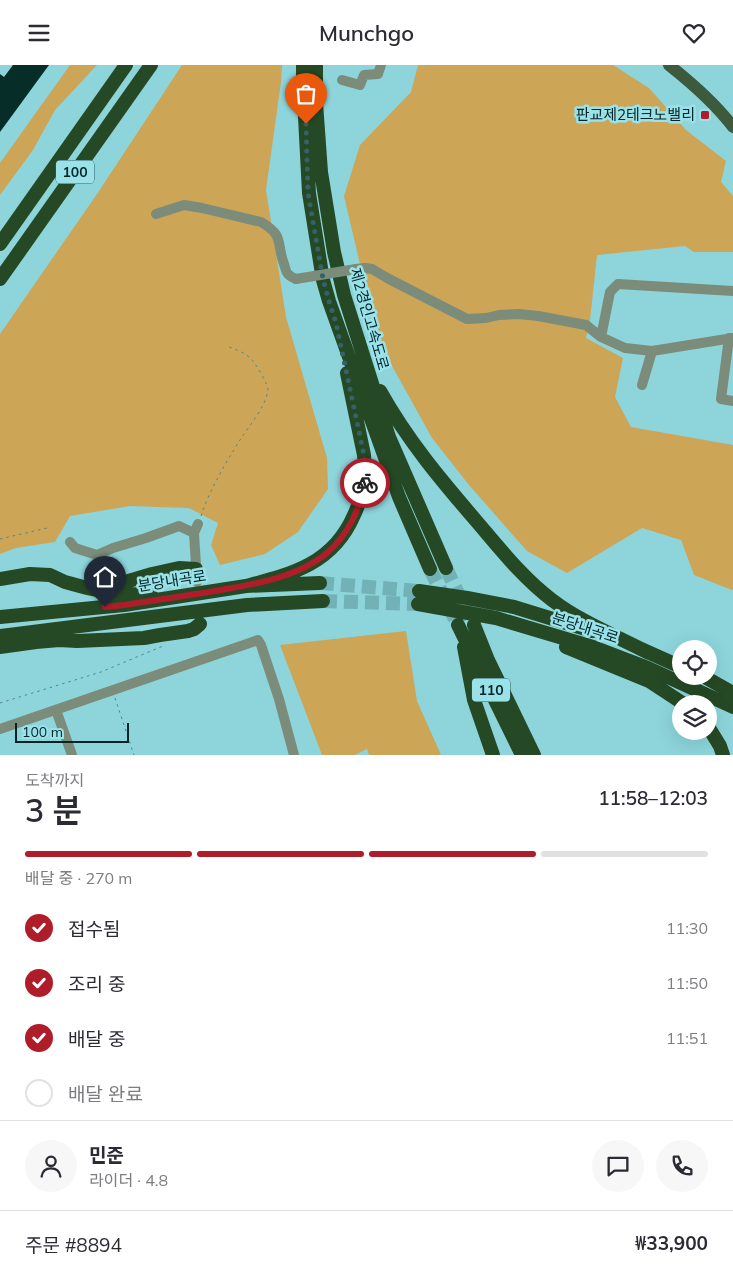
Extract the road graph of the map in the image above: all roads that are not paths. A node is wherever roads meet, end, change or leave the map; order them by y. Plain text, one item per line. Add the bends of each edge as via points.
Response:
1 (126, 65) edge
2 (151, 65) edge
3 (303, 65) edge
4 (316, 65) edge
5 (381, 65) edge
6 (670, 65) edge
7 (684, 65) edge
8 (342, 81) dead end
9 (694, 84) junction
10 (733, 127) edge
11 (156, 214) dead end
12 (0, 244) edge
13 (0, 279) edge
14 (733, 291) edge
15 (336, 323) junction
16 (601, 337) junction
17 (731, 338) edge
18 (357, 339) junction
19 (652, 351) junction
20 (642, 385) dead end
21 (733, 401) edge
22 (70, 541) dead end
23 (430, 569) tunnel mouth
24 (446, 569) tunnel mouth
25 (196, 576) joint
26 (0, 579) edge
27 (320, 583) tunnel mouth
28 (246, 586) junction
29 (97, 590) junction
30 (172, 597) junction
31 (323, 601) tunnel mouth
32 (0, 617) edge
33 (496, 618) junction
34 (200, 624) dead end
35 (464, 627) junction
36 (0, 636) edge
37 (0, 647) edge
38 (649, 653) junction
39 (672, 663) edge
40 (717, 684) edge
41 (733, 693) edge
42 (672, 696) edge
43 (510, 703) junction
44 (733, 707) edge
45 (56, 710) junction
46 (0, 729) edge
47 (717, 740) edge
48 (72, 755) edge
49 (294, 755) edge
50 (493, 755) edge
51 (522, 755) edge
52 (534, 755) edge
53 (542, 755) edge
54 (723, 755) edge

1 - 12 highway, 100
2 - 13 highway, 100
3 - 15 highway, 제2경인고속도로 via 308,193 323,279
4 - 18 highway, 제2경인고속도로 via 321,172 339,276
5 - 8 street via 378,74 364,75 360,85
6 - 9 main road
7 - 9 main road
9 - 10 main road
11 - 16 street, bridge via 184,205 261,222 278,237 285,268 296,279 372,269 467,319 519,314 538,316 586,325
14 - 16 street via 618,284 610,291
15 - 23 highway, 제2경인고속도로 via 399,497
15 - 28 highway via 364,455 362,495 351,523 328,553 303,568
16 - 19 street via 626,348
17 - 19 street
17 - 21 street via 722,399
18 - 24 highway, 제2경인고속도로 via 389,437
18 - 38 highway via 378,387 412,443 524,576 558,604
19 - 20 street
22 - 25 street via 75,549 97,555 179,526 196,528
25 - 29 highway via 179,568
26 - 29 highway via 30,574 50,575
27 - 28 highway, 분당내곡로
28 - 30 highway, 분당내곡로
29 - 30 highway
30 - 32 highway, 분당내곡로
31 - 36 highway via 247,605
33 - 38 highway, 분당내곡로 via 418,598 466,598 514,607 604,635
33 - 42 highway via 649,681
33 - 44 highway, 분당내곡로 via 593,647
34 - 37 highway via 188,631 144,638 36,642
35 - 43 highway, 110 via 488,660
35 - 50 highway via 474,700
35 - 51 highway, 110
38 - 39 highway, 분당내곡로
40 - 41 highway
43 - 52 highway, 110
43 - 53 highway
45 - 46 street
45 - 48 street
45 - 49 street via 258,640
47 - 54 highway

